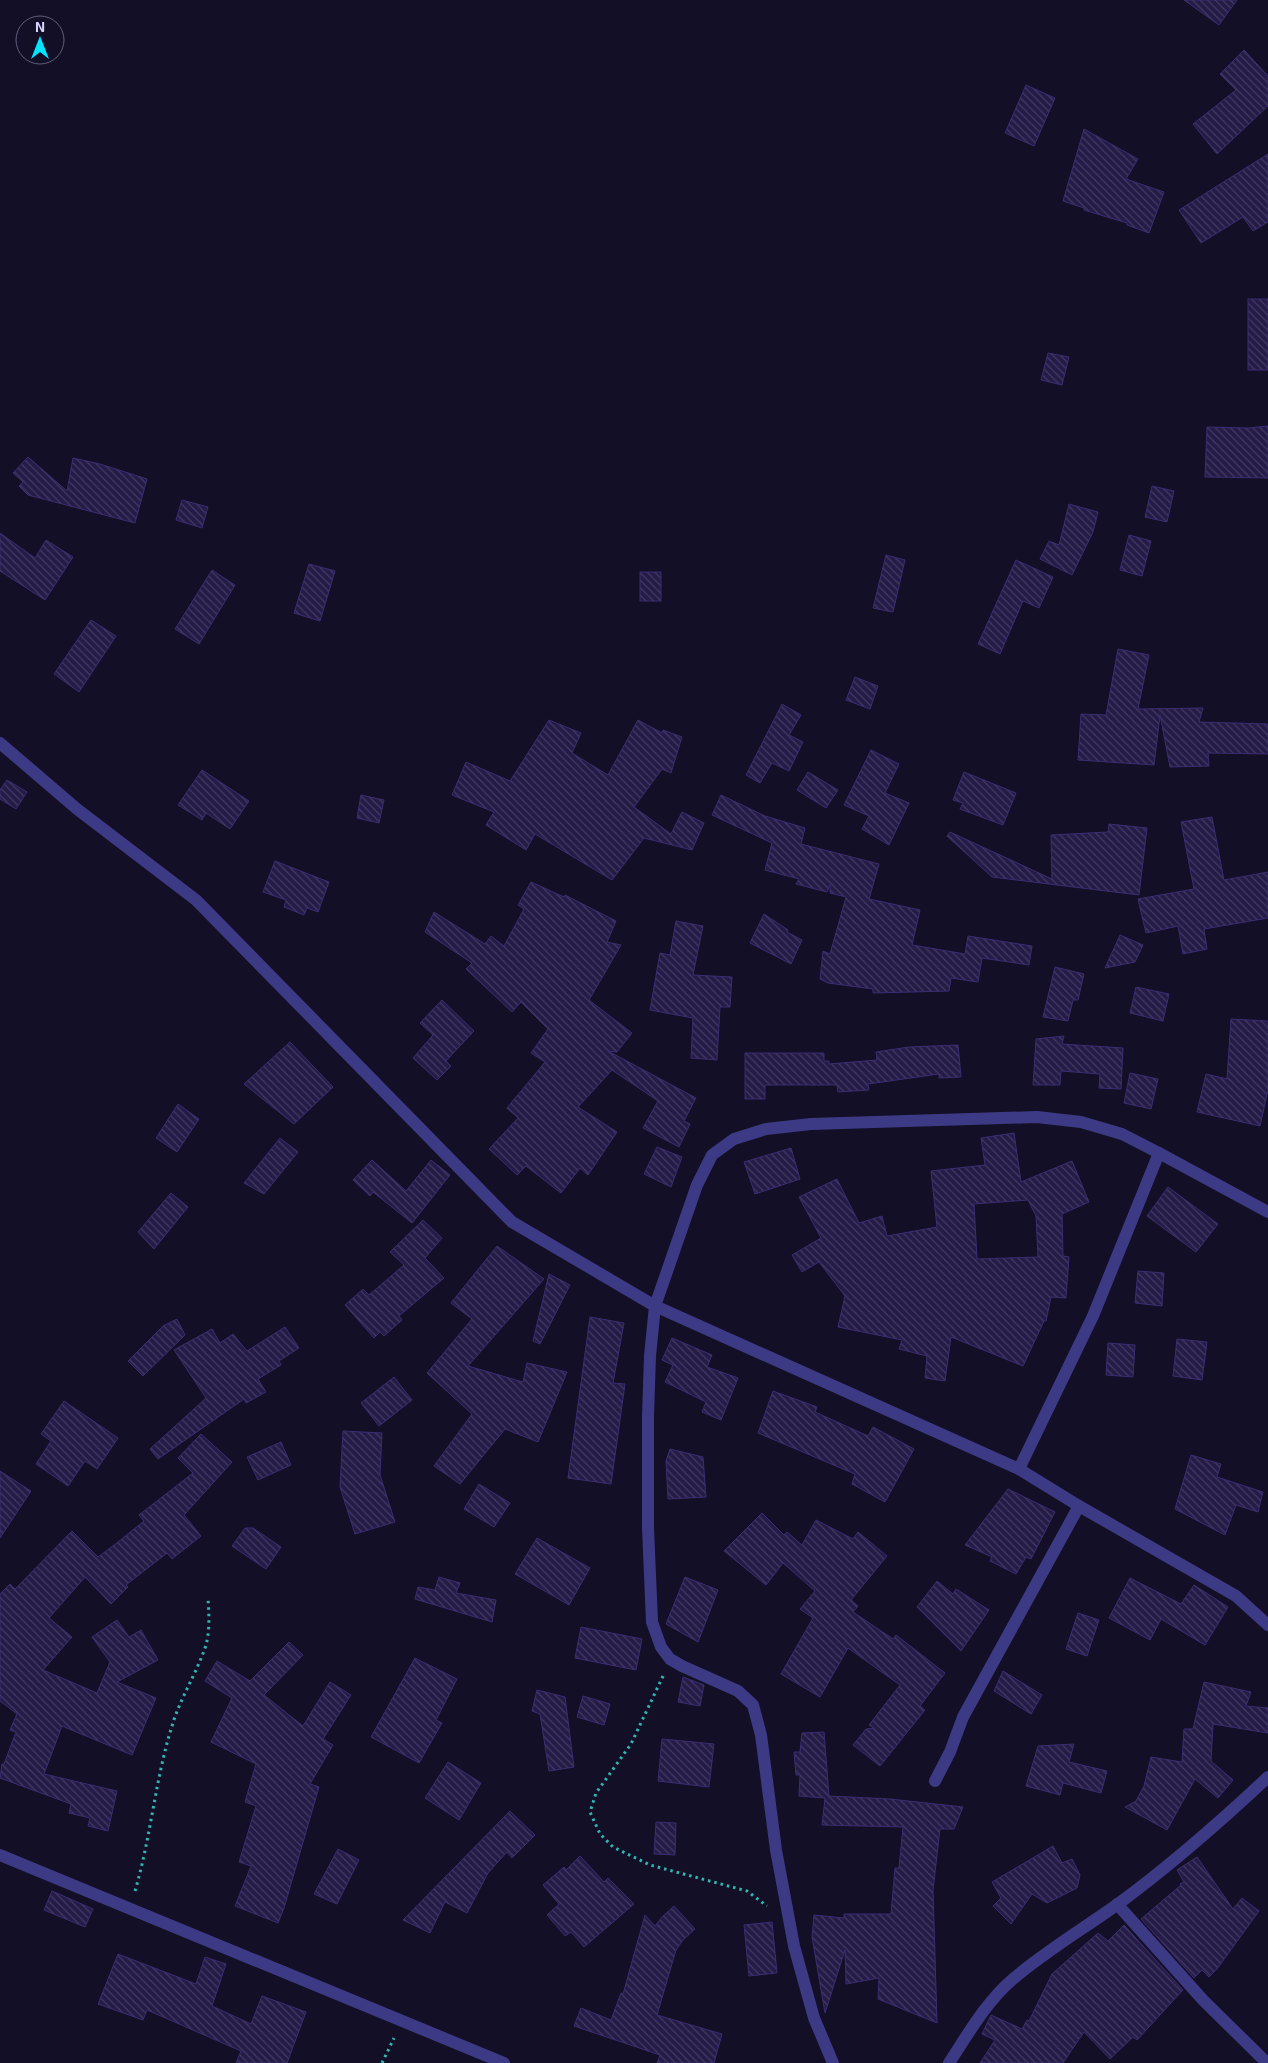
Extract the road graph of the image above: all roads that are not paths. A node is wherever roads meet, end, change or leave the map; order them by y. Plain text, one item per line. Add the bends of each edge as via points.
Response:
1 (0, 743) edge
2 (1159, 1153) junction
3 (1268, 1212) edge
4 (655, 1306) junction
5 (1020, 1469) junction
6 (1079, 1506) junction
7 (1268, 1625) edge
8 (1268, 1777) edge
9 (935, 1781) dead end
10 (0, 1855) edge
11 (1117, 1904) junction
12 (504, 2063) edge
13 (833, 2063) edge
14 (949, 2063) edge
15 (1267, 2063) edge

1 - 4 street via 77,810 196,900 512,1222
2 - 3 street
2 - 4 street via 1122,1134 1080,1122 1036,1117 766,1128 734,1139 712,1155 697,1185
2 - 5 street via 1093,1316
4 - 5 street
4 - 13 street via 648,1416 652,1622 661,1647 670,1659 738,1690 753,1705 762,1735 776,1850 794,1946 814,2018
5 - 6 street
6 - 7 street via 1236,1596
6 - 9 street via 964,1717
8 - 11 street via 1186,1851
10 - 12 street
11 - 14 street via 1012,1980 978,2018
11 - 15 street via 1203,2000

